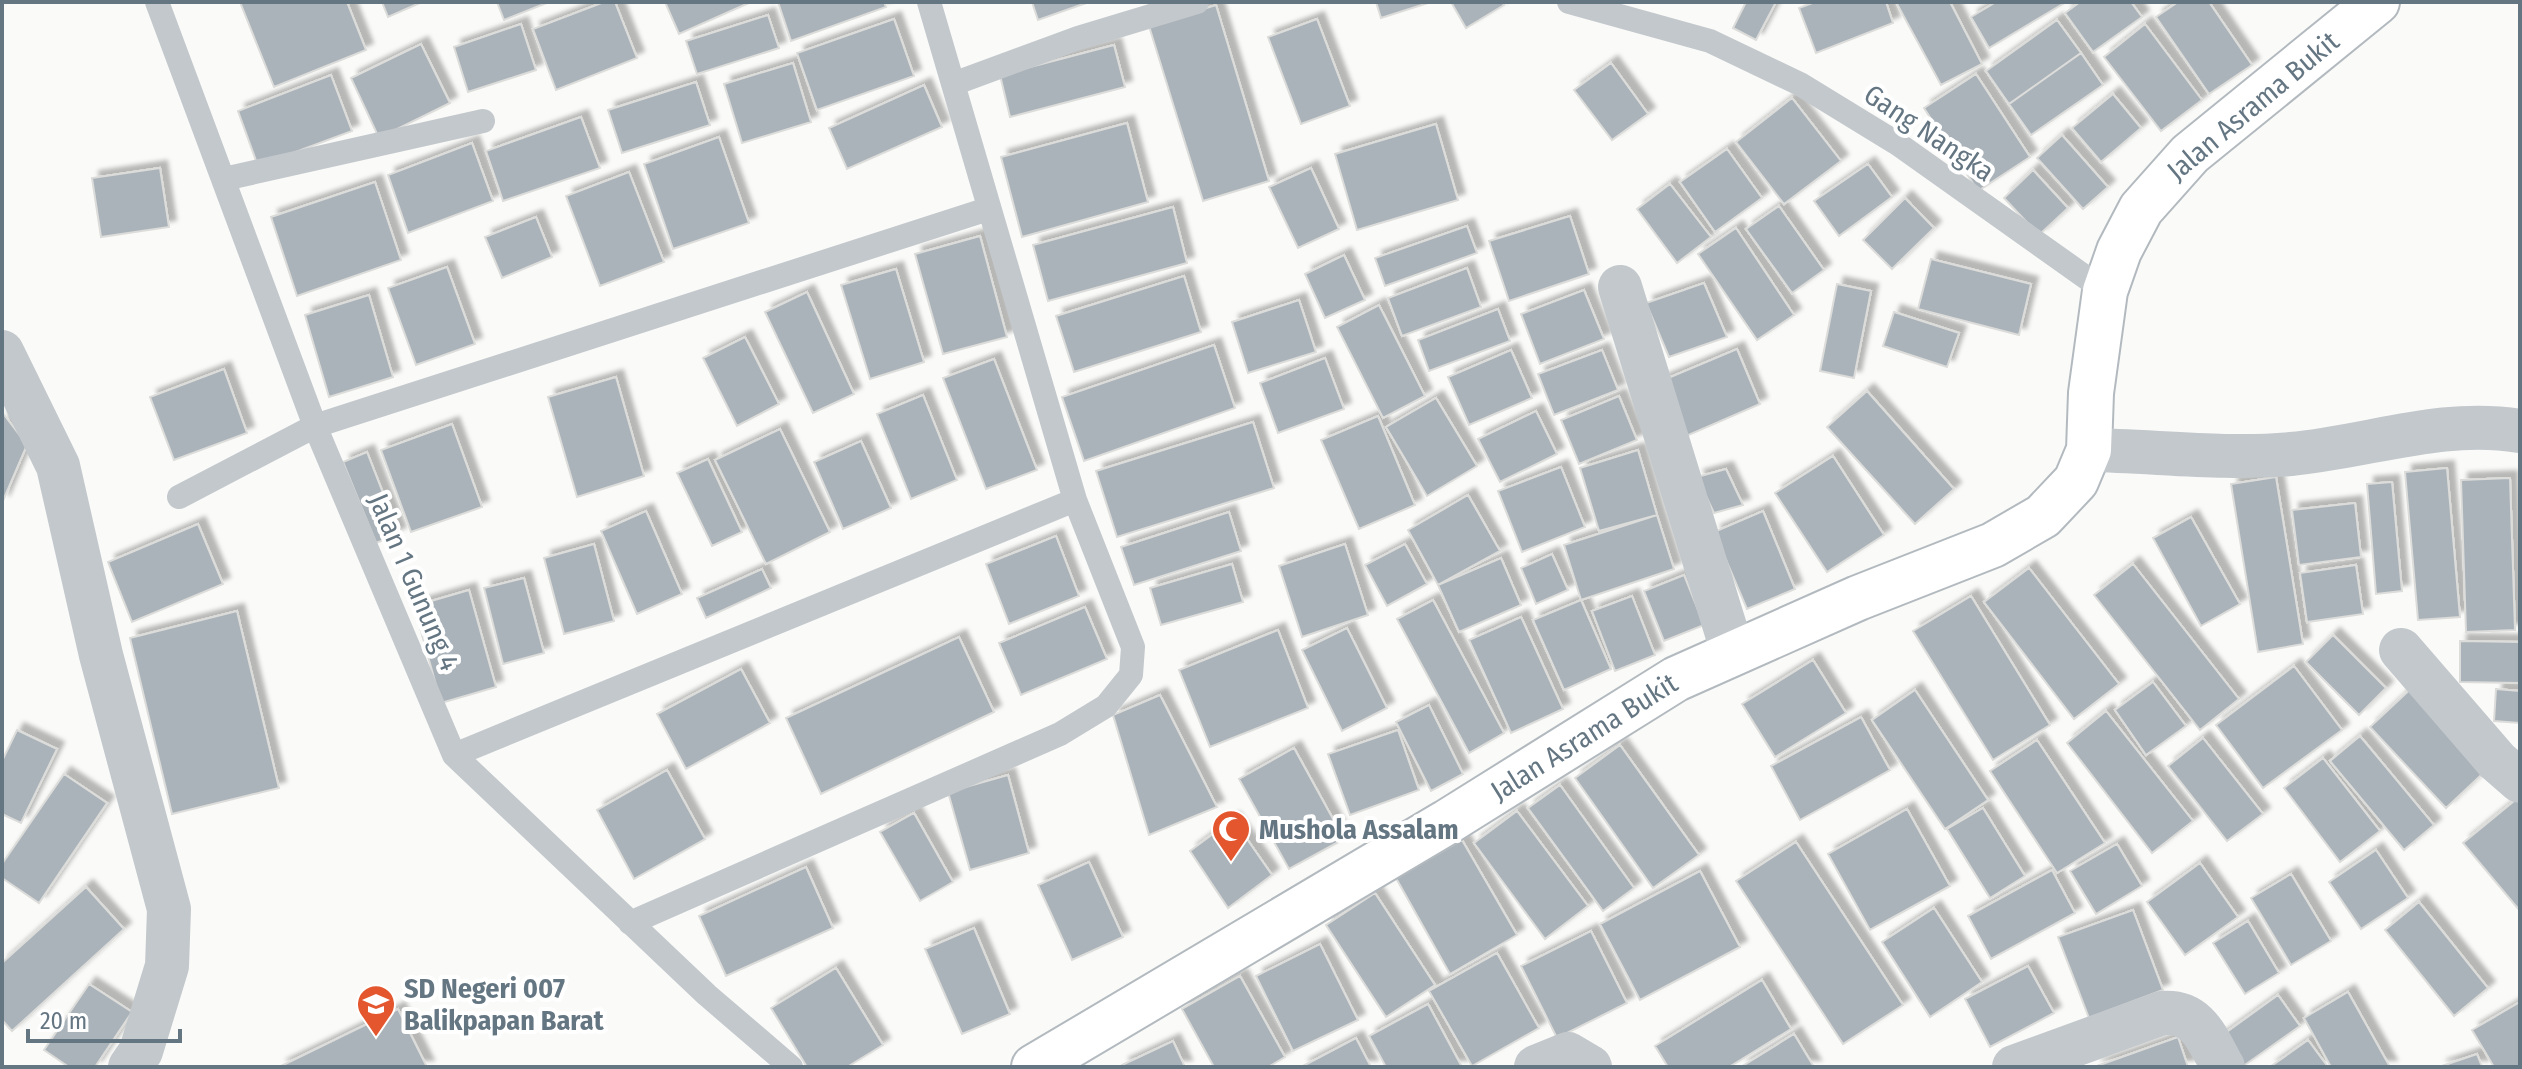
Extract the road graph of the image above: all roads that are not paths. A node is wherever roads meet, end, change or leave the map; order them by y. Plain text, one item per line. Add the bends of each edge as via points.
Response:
1 (157, 2) edge
2 (929, 2) edge
3 (1197, 2) edge
4 (1569, 2) edge
5 (2377, 2) edge
6 (953, 84) junction
7 (483, 121) dead end
8 (224, 179) junction
9 (988, 209) junction
10 (1620, 287) dead end
11 (2105, 291) junction
12 (2, 352) edge
13 (315, 426) junction
14 (2520, 431) edge
15 (2089, 450) junction
16 (179, 497) dead end
17 (1075, 500) junction
18 (2401, 650) dead end
19 (1733, 653) junction
20 (454, 755) junction
21 (2520, 781) edge
22 (630, 923) junction
23 (130, 1067) edge
24 (791, 1067) edge
25 (1034, 1067) edge
26 (1536, 1067) edge
27 (1590, 1067) edge
28 (2014, 1067) edge
29 (2223, 1067) edge

1 - 8 lane, Jalan 1 Gunung 4
2 - 6 lane
3 - 6 lane
4 - 11 lane, Gang Nangka via 1710,41 1800,84 1873,128
5 - 11 street, Jalan Asrama Bukit via 2163,181 2126,237
6 - 9 lane
7 - 8 lane
8 - 13 lane, Jalan 1 Gunung 4
9 - 13 lane
9 - 17 lane
10 - 19 street
11 - 15 street, Jalan Asrama Bukit
12 - 23 street via 58,466 101,655 169,909 167,966 141,1051
13 - 16 lane
13 - 20 lane, Jalan 1 Gunung 4
14 - 15 street via 2445,427 2261,456
15 - 19 street, Jalan Asrama Bukit via 2076,481 2060,501 2026,528
17 - 20 lane
17 - 22 lane via 1133,647 1131,675 1106,706 1060,734
18 - 21 street
19 - 25 street, Jalan Asrama Bukit via 1676,679
20 - 22 lane, Jalan 1 Gunung 4
22 - 24 lane, Jalan 1 Gunung 4
26 - 27 street via 1568,1054
28 - 29 street via 2177,1012 2200,1025

